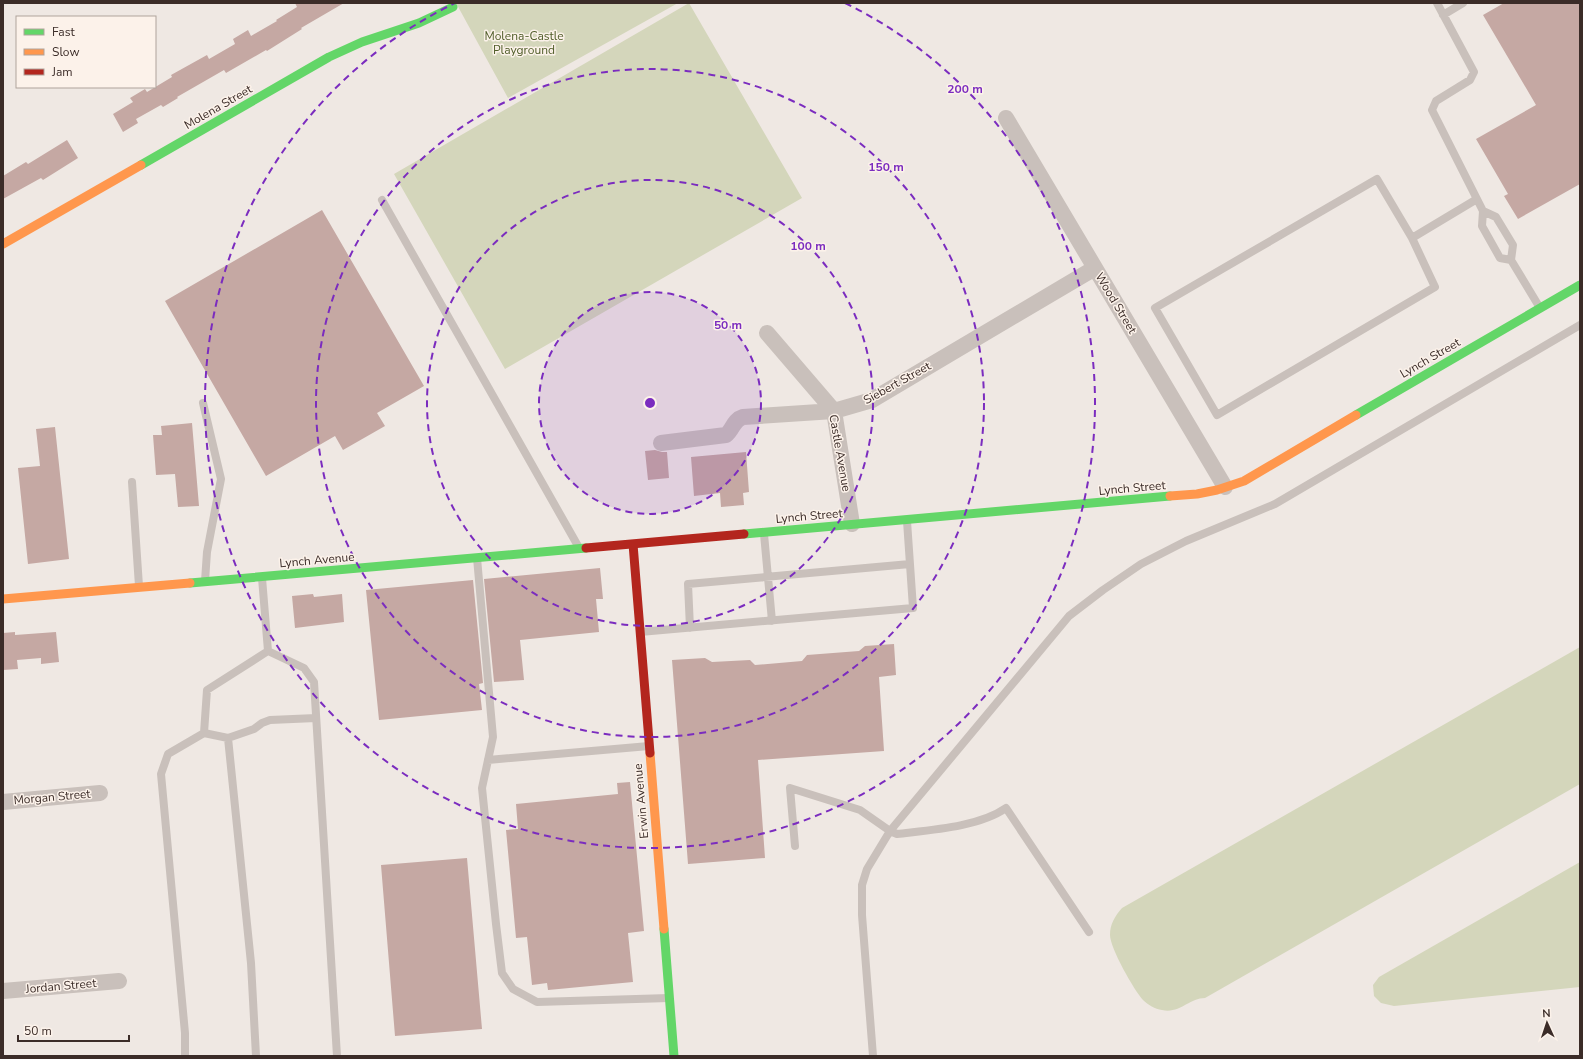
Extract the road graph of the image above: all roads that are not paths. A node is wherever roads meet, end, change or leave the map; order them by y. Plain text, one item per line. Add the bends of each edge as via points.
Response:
1 (1436, 3) edge
2 (1463, 3) edge
3 (453, 7) dead end
4 (1443, 14) junction
5 (1006, 118) dead end
6 (1477, 199) junction
7 (382, 200) dead end
8 (1483, 211) junction
9 (1412, 238) junction
10 (3, 244) edge
11 (1511, 260) junction
12 (1095, 268) junction
13 (1580, 285) edge
14 (1540, 308) junction
15 (1580, 325) edge
16 (767, 333) dead end
17 (203, 403) dead end
18 (834, 411) junction
19 (661, 443) dead end
20 (132, 482) dead end
21 (1225, 487) junction
22 (907, 519) junction
23 (852, 524) junction
24 (764, 532) junction
25 (633, 544) junction
26 (580, 548) junction
27 (477, 557) junction
28 (910, 564) junction
29 (262, 577) junction
30 (768, 577) junction
31 (204, 582) junction
32 (139, 587) junction
33 (3, 599) edge
34 (772, 621) junction
35 (690, 628) junction
36 (640, 632) junction
37 (268, 651) junction
38 (316, 718) junction
39 (204, 733) junction
40 (228, 738) junction
41 (649, 746) junction
42 (488, 760) junction
43 (100, 793) dead end
44 (3, 802) edge
45 (890, 831) junction
46 (795, 846) dead end
47 (1089, 932) dead end
48 (118, 981) dead end
49 (3, 991) edge
50 (669, 998) junction
51 (185, 1056) edge
52 (256, 1056) edge
53 (337, 1056) edge
54 (674, 1056) edge
55 (872, 1056) edge

1 - 4 lane
2 - 4 lane
3 - 10 street, Molena Street via 419,23 362,42 330,57
4 - 6 lane via 1474,72 1470,80 1436,101 1432,110
5 - 12 street, Wood Street
6 - 8 lane
6 - 9 lane
7 - 26 lane
8 - 11 lane via 1496,217 1513,245
8 - 11 lane via 1482,226 1500,258
9 - 9 lane via 1377,179 1155,308 1217,415 1435,287
11 - 14 lane
12 - 18 street, Siebert Street via 872,400
12 - 21 street, Wood Street
13 - 14 street, Lynch Street
14 - 21 street, Lynch Street via 1244,480
15 - 45 lane via 1275,504 1186,540 1141,564 1103,590 1069,616
16 - 18 street, Castle Avenue
17 - 31 lane via 221,479
18 - 19 street, Siebert Street via 743,417 735,422 726,435
18 - 23 street, Castle Avenue
20 - 32 lane
21 - 22 street, Lynch Street via 1197,494
22 - 23 street, Lynch Street
22 - 28 lane
23 - 24 street, Lynch Street
24 - 25 street, Lynch Street
24 - 30 lane
25 - 26 street, Lynch Avenue
25 - 36 street, Erwin Avenue
26 - 27 street, Lynch Avenue
27 - 29 street, Lynch Avenue
27 - 42 lane via 493,737
28 - 30 lane
28 - 34 lane via 913,608
29 - 31 street, Lynch Avenue
29 - 37 lane
30 - 34 lane
30 - 35 lane via 688,584
31 - 32 street, Lynch Avenue
32 - 33 street, Lynch Avenue
34 - 35 lane
35 - 36 lane
36 - 41 street, Erwin Avenue
37 - 38 lane via 304,668 314,682
37 - 39 lane via 207,690
38 - 40 lane via 270,720
38 - 53 lane
39 - 40 lane
39 - 51 lane via 168,754 161,774
40 - 52 lane via 251,963
41 - 42 lane
41 - 50 street, Erwin Avenue
42 - 50 lane via 482,788 496,924 502,973 513,989 537,1002
43 - 44 street, Morgan Street
45 - 46 lane via 860,810 790,788
45 - 47 lane via 897,834 947,828 985,818 1006,808
45 - 55 lane via 867,869 862,885
48 - 49 street, Jordan Street
50 - 54 street, Erwin Avenue

